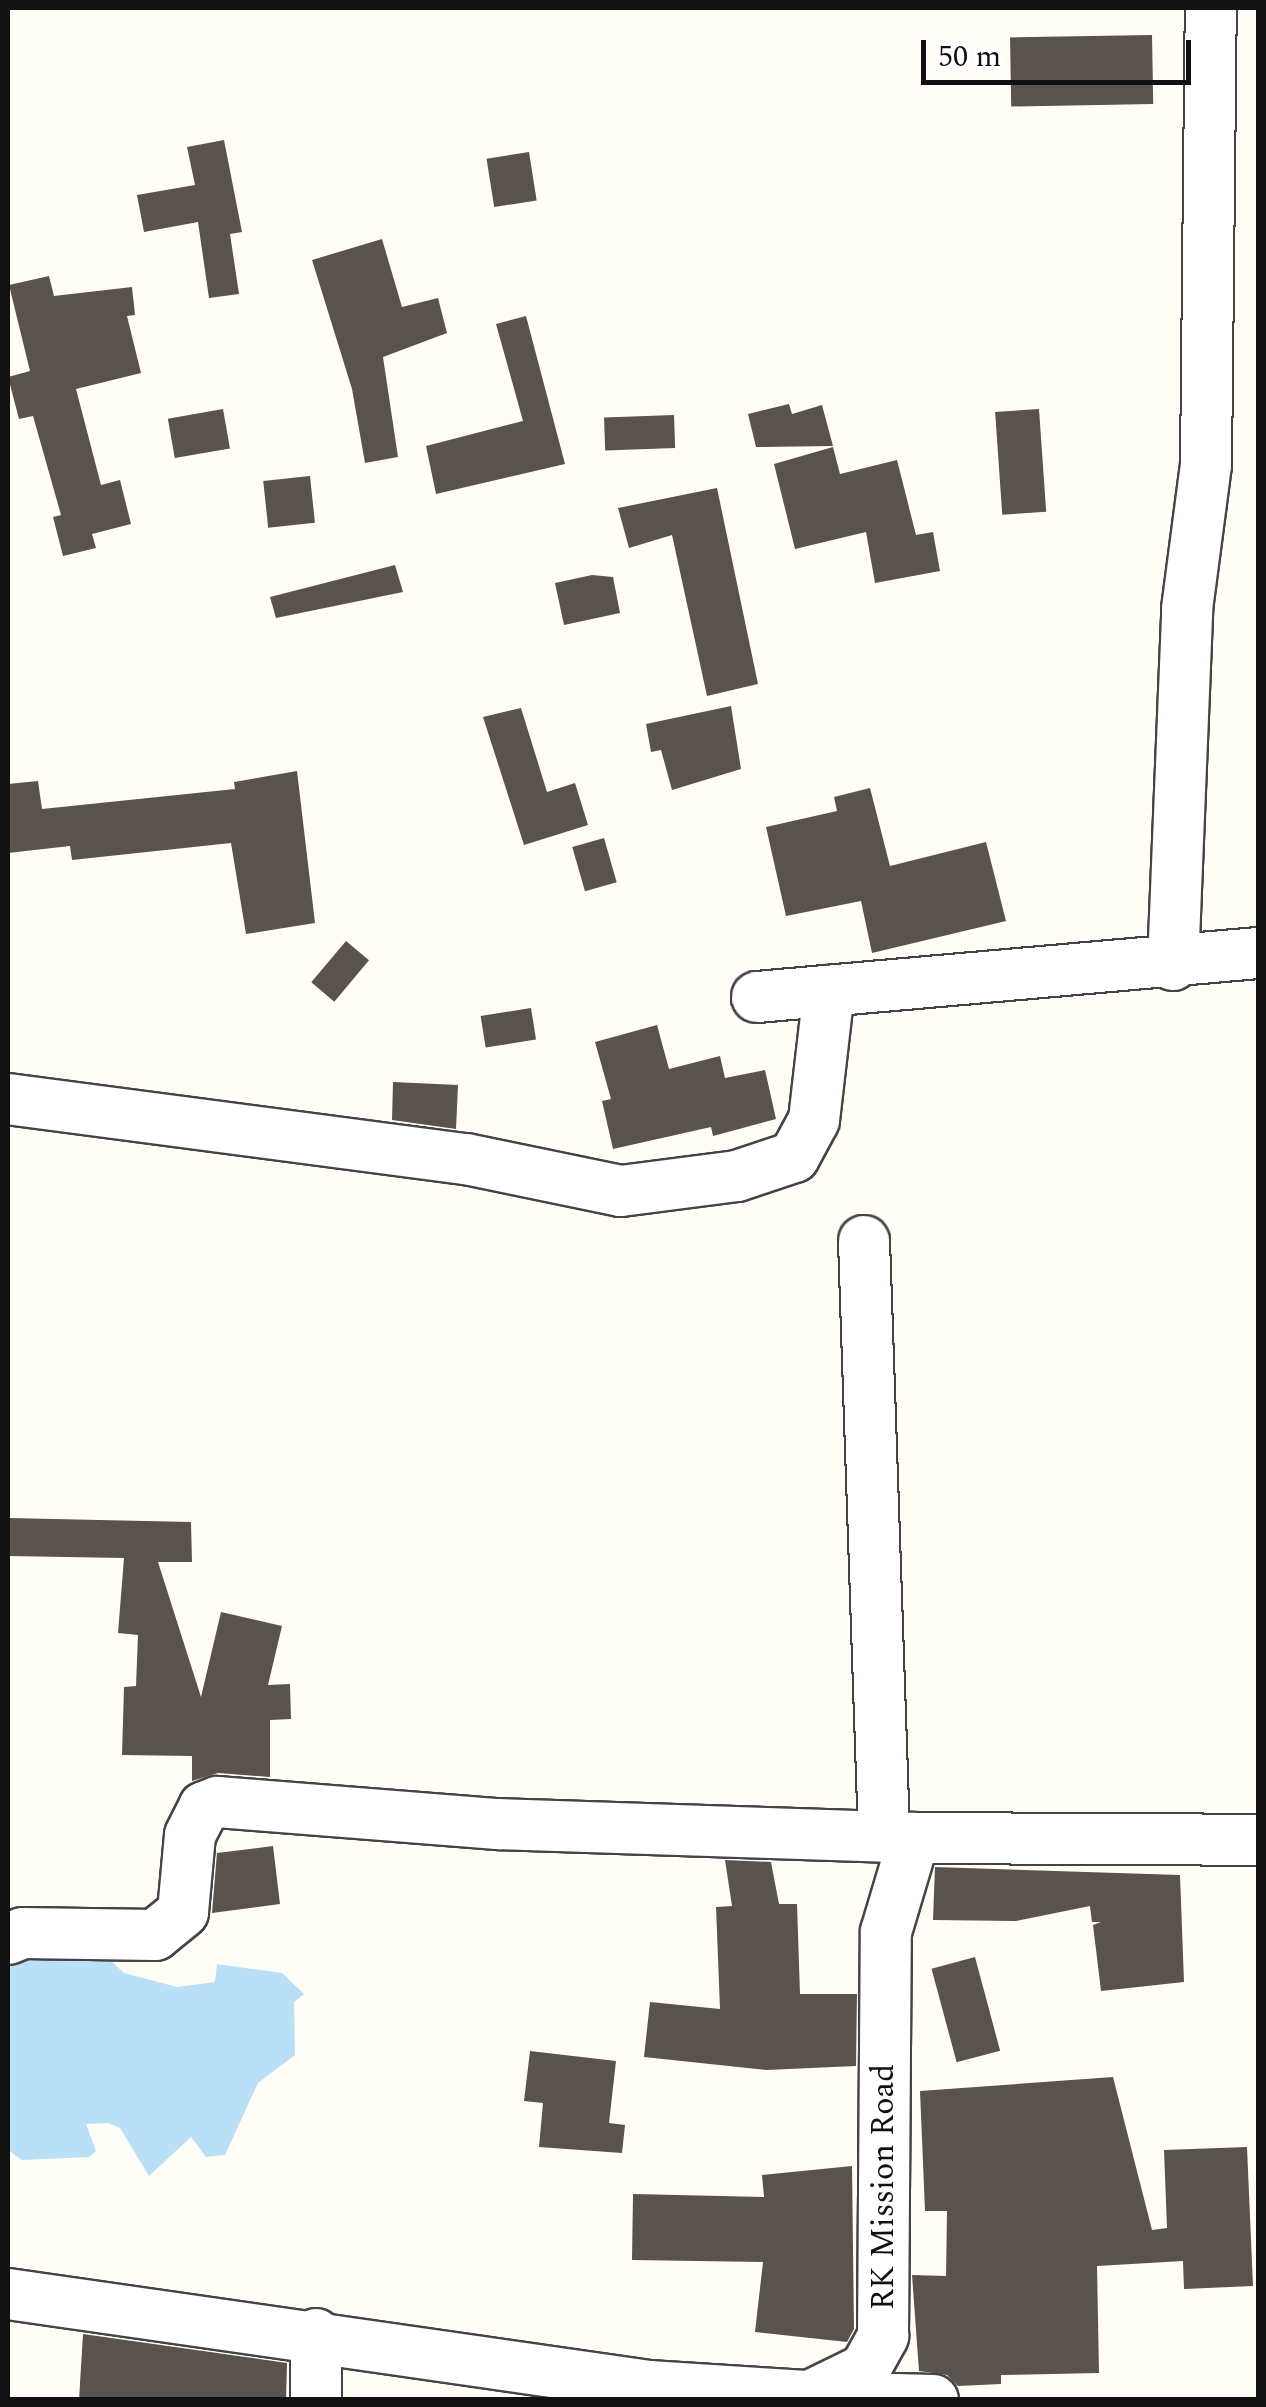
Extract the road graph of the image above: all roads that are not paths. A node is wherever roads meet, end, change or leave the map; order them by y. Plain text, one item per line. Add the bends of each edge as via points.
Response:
1 (1211, 8) edge
2 (1258, 953) edge
3 (1173, 964) junction
4 (829, 992) junction
5 (757, 997) dead end
6 (8, 1099) edge
7 (864, 1241) dead end
8 (898, 1837) junction
9 (1258, 1840) edge
10 (8, 1939) edge
11 (8, 2294) edge
12 (316, 2334) junction
13 (810, 2396) junction
14 (316, 2400) edge
15 (933, 2400) edge

1 - 3 street via 1206,465 1187,609
2 - 3 street
3 - 4 street
4 - 5 street
4 - 6 street via 814,1120 794,1156 737,1176 621,1191 466,1159
7 - 8 street, RK Mission Road
8 - 9 street
8 - 10 street via 498,1824 217,1802 204,1808 190,1835 183,1912 155,1936 23,1933
8 - 13 street, RK Mission Road via 886,1932 884,2336 865,2370
11 - 12 street, RK Mission Road
12 - 13 street, RK Mission Road via 649,2386
12 - 14 street
13 - 15 street

